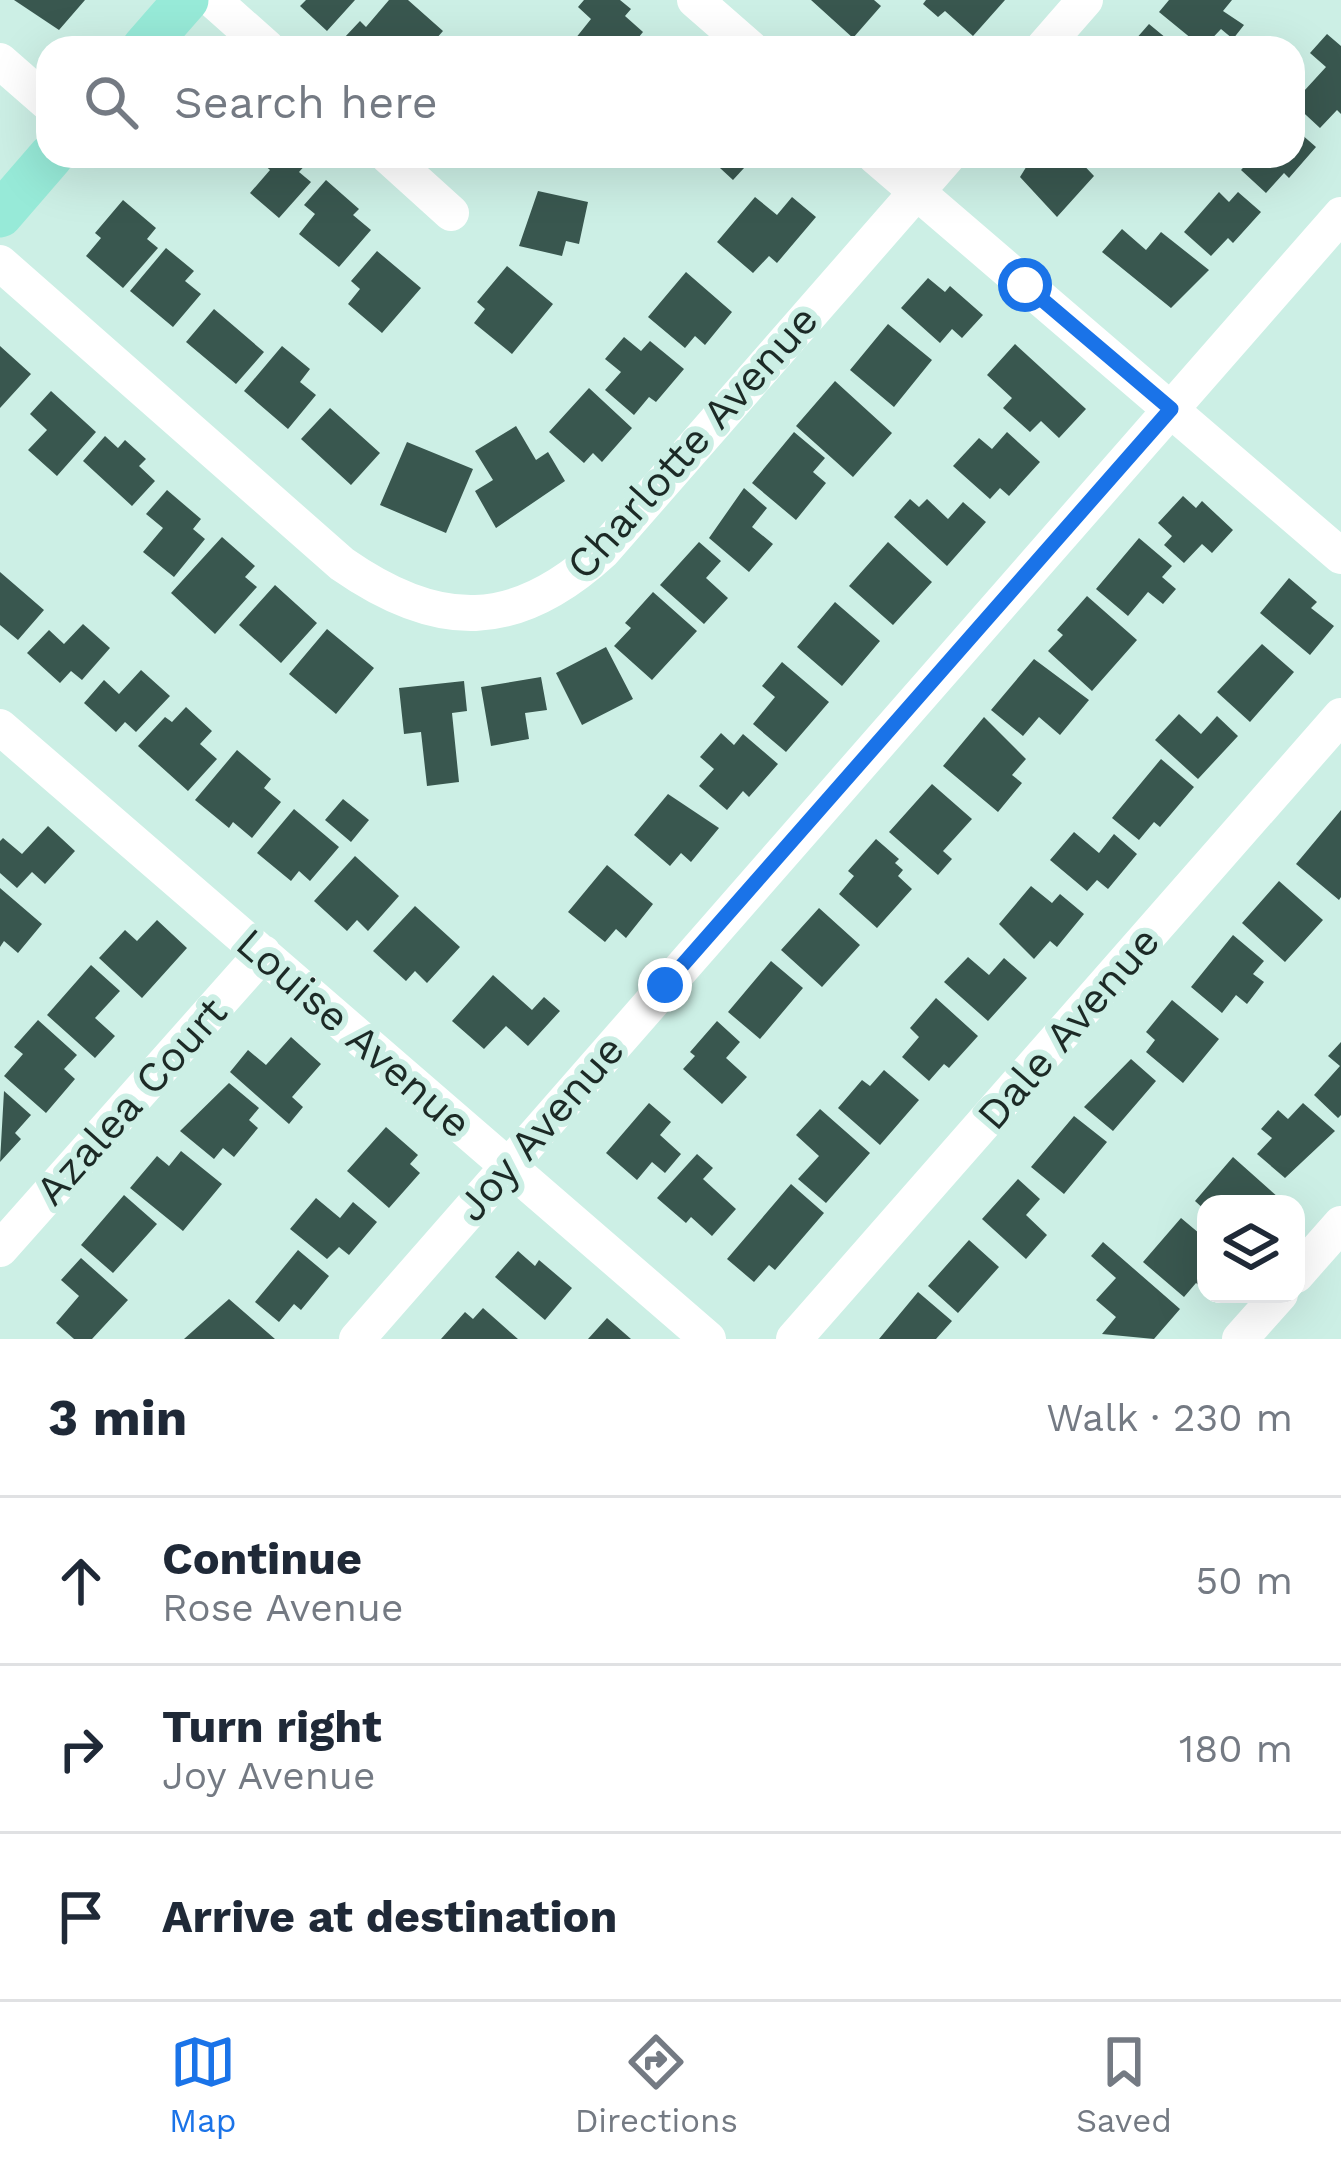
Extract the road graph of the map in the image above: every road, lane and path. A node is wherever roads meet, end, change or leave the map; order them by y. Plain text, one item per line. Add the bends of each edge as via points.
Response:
1 (186, 0) edge
2 (213, 0) edge
3 (695, 0) edge
4 (1085, 0) edge
5 (155, 36) edge
6 (254, 36) edge
7 (736, 36) edge
8 (1054, 36) edge
9 (0, 61) edge
10 (36, 92) edge
11 (41, 168) edge
12 (401, 168) edge
13 (888, 168) edge
14 (937, 168) edge
15 (916, 192) junction
16 (451, 213) dead end
17 (0, 215) edge
18 (1341, 215) edge
19 (0, 263) edge
20 (1171, 409) junction
21 (1341, 556) edge
22 (1341, 716) edge
23 (5, 740) edge
24 (262, 953) junction
25 (507, 1165) junction
26 (1341, 1224) edge
27 (0, 1250) edge
28 (1305, 1265) edge
29 (1272, 1303) edge
30 (357, 1339) edge
31 (708, 1339) edge
32 (794, 1339) edge
33 (1240, 1339) edge

1 - 5 main road
2 - 6 street
3 - 7 street
4 - 8 street
9 - 10 street
11 - 17 main road
12 - 16 street
13 - 15 street
14 - 15 street, Charlotte Avenue
15 - 19 street, Charlotte Avenue via 603,551 553,591 470,616 400,599 342,564
15 - 20 street
18 - 20 street, Joy Avenue
20 - 21 street
20 - 25 street, Joy Avenue
22 - 32 street, Dale Avenue
23 - 24 street, Louise Avenue
24 - 25 street, Louise Avenue
24 - 27 street, Azalea Court
25 - 30 street, Joy Avenue
25 - 31 street, Louise Avenue
26 - 28 street
29 - 33 street

